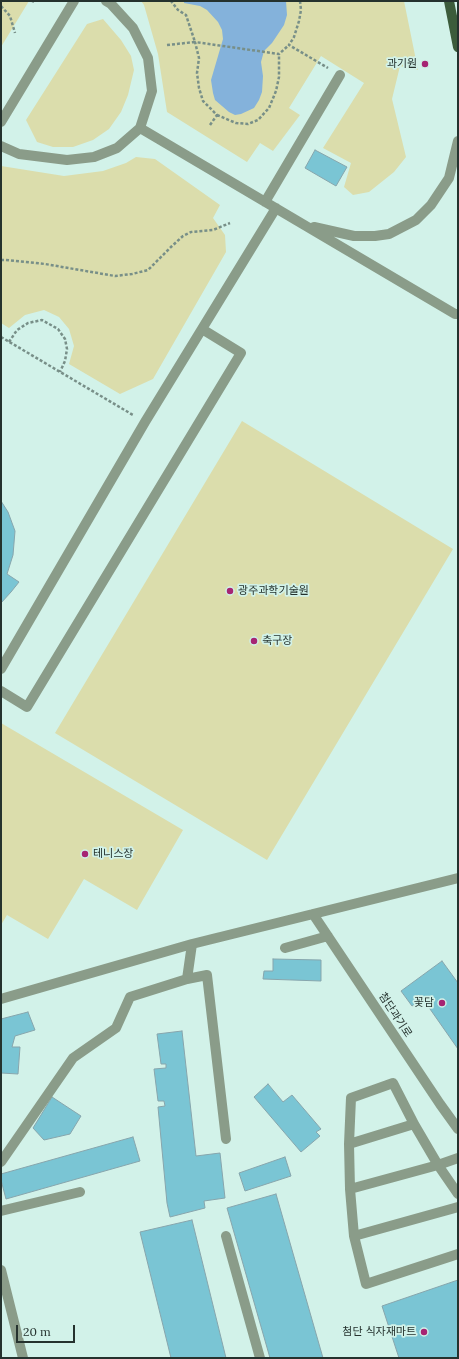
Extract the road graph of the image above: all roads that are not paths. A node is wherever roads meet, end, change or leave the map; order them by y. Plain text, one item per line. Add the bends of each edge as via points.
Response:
1 (74, 1) edge
2 (106, 1) edge
3 (449, 1) edge
4 (458, 47) edge
5 (340, 75) road end
6 (1, 122) edge
7 (140, 128) junction
8 (458, 141) edge
9 (1, 146) edge
10 (266, 202) junction
11 (276, 208) junction
12 (304, 225) junction
13 (458, 314) edge
14 (202, 329) junction
15 (1, 669) edge
16 (1, 691) edge
17 (458, 878) edge
18 (314, 914) junction
19 (328, 936) junction
20 (192, 944) junction
21 (285, 948) dead end
22 (187, 980) junction
23 (1, 999) edge
24 (414, 1124) junction
25 (458, 1129) edge
26 (226, 1139) dead end
27 (349, 1144) junction
28 (458, 1158) edge
29 (1, 1162) edge
30 (438, 1165) junction
31 (350, 1189) junction
32 (80, 1192) dead end
33 (458, 1194) edge
34 (458, 1207) edge
35 (1, 1211) edge
36 (226, 1236) dead end
37 (354, 1236) junction
38 (458, 1254) edge
39 (1, 1270) edge
40 (5, 1306) edge
41 (22, 1358) edge
42 (260, 1358) edge

1 - 6 street
2 - 7 street via 133,28 148,58 152,91
3 - 4 main road
5 - 10 street
7 - 9 street via 117,148 94,157 67,160 19,154
7 - 10 street
8 - 12 street via 450,178 431,205 416,220 402,228 389,234 354,236
10 - 11 street
11 - 12 street
11 - 14 street
12 - 13 street
14 - 15 street
14 - 16 street via 241,353 27,707
17 - 18 street
18 - 19 street, 첨단과기로
18 - 20 street
19 - 21 street
19 - 25 street, 첨단과기로
20 - 22 street
20 - 23 street
22 - 26 street via 207,975
22 - 29 street via 130,997 116,1028 73,1058
24 - 27 street
24 - 27 street via 393,1083 351,1098
24 - 30 street
27 - 31 street
28 - 30 street
30 - 31 street
30 - 33 street
31 - 37 street
32 - 35 street
34 - 37 street
36 - 42 street
37 - 38 street via 366,1284
39 - 40 street
40 - 41 street

